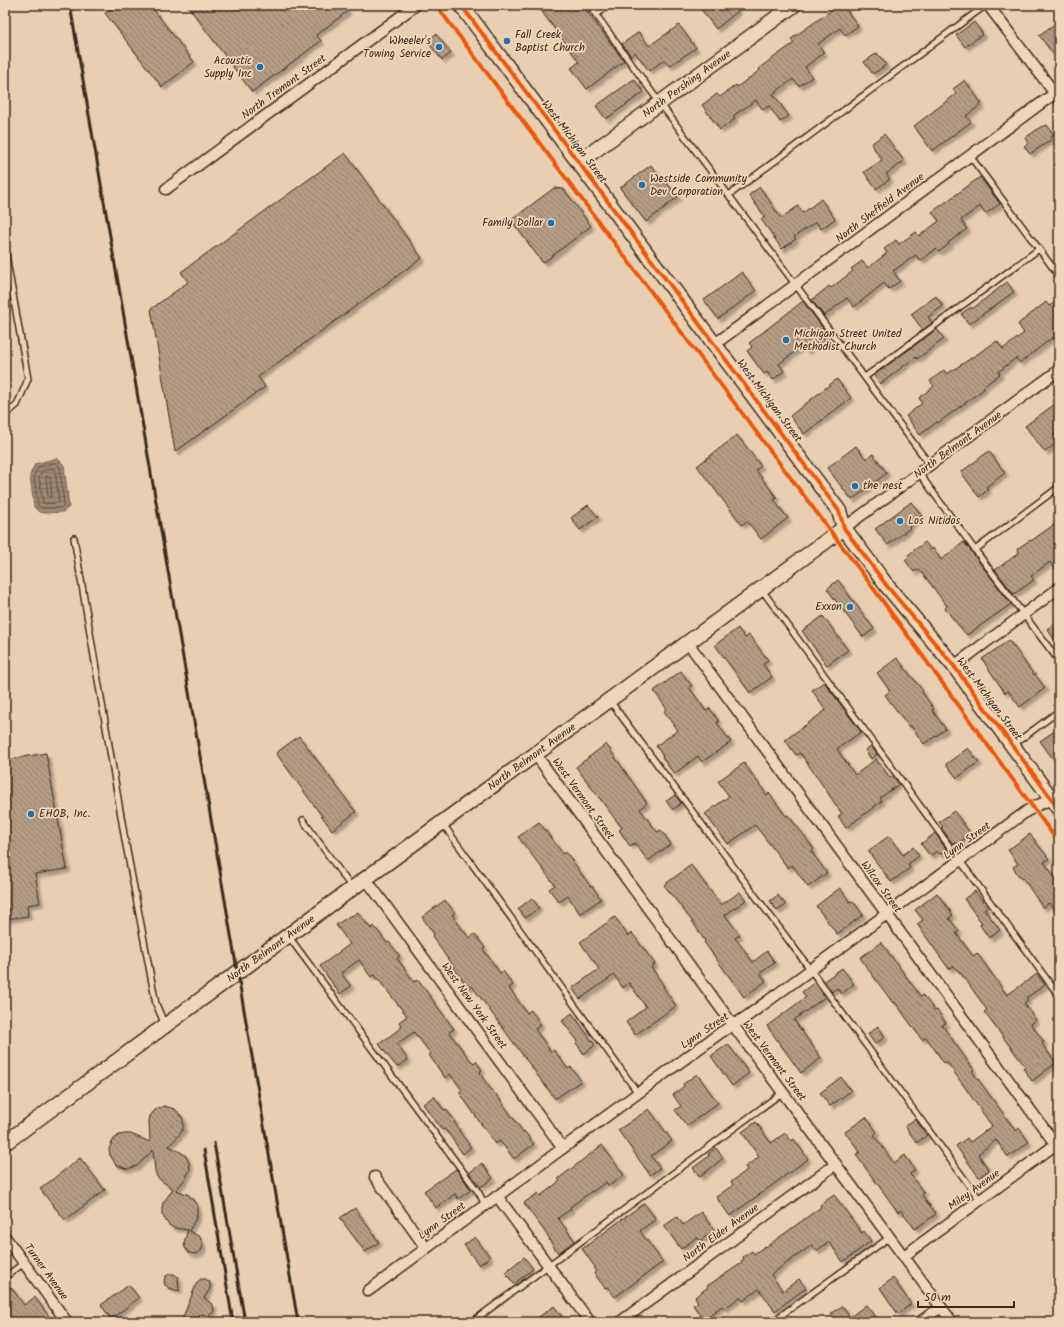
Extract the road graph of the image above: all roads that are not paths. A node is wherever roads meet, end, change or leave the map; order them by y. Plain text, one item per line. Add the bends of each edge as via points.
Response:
1 (416, 5) edge
2 (461, 5) edge
3 (589, 5) edge
4 (609, 5) edge
5 (794, 5) edge
6 (987, 5) edge
7 (596, 15) junction
8 (1058, 94) edge
9 (660, 103) junction
10 (970, 156) junction
11 (579, 162) junction
12 (166, 188) dead end
13 (729, 195) junction
14 (1039, 249) junction
15 (5, 250) edge
16 (1059, 276) edge
17 (797, 285) junction
18 (715, 344) junction
19 (1059, 370) edge
20 (865, 377) junction
21 (5, 415) edge
22 (930, 465) junction
23 (919, 473) junction
24 (1059, 487) edge
25 (844, 528) junction
26 (74, 538) dead end
27 (975, 550) junction
28 (1059, 588) edge
29 (761, 589) junction
30 (1024, 614) junction
31 (688, 643) junction
32 (1059, 661) edge
33 (954, 666) junction
34 (609, 700) junction
35 (1059, 711) edge
36 (1013, 746) junction
37 (536, 755) junction
38 (1057, 801) edge
39 (303, 820) dead end
40 (443, 823) junction
41 (960, 861) junction
42 (366, 879) junction
43 (353, 889) junction
44 (886, 915) junction
45 (288, 936) junction
46 (811, 970) junction
47 (1059, 996) edge
48 (733, 1025) junction
49 (166, 1026) junction
50 (783, 1092) junction
51 (638, 1093) junction
52 (5, 1143) edge
53 (1057, 1143) edge
54 (563, 1148) junction
55 (836, 1164) junction
56 (375, 1177) dead end
57 (497, 1196) junction
58 (980, 1200) junction
59 (485, 1205) junction
60 (5, 1237) edge
61 (890, 1237) junction
62 (426, 1248) junction
63 (904, 1256) junction
64 (24, 1263) junction
65 (549, 1266) junction
66 (5, 1276) edge
67 (368, 1291) dead end
68 (941, 1307) junction
69 (67, 1322) edge
70 (472, 1322) edge
71 (590, 1322) edge
72 (620, 1322) edge
73 (772, 1322) edge
74 (920, 1322) edge
75 (952, 1322) edge

1 - 12 street, North Tremont Street
2 - 11 main road, West Michigan Street
3 - 7 lane
4 - 7 lane
5 - 9 main road, North Pershing Avenue
6 - 8 street
6 - 13 lane
7 - 9 lane
8 - 10 street, North Sheffield Avenue
9 - 11 main road, North Pershing Avenue
9 - 13 lane
10 - 14 lane
10 - 17 street, North Sheffield Avenue
11 - 18 main road, West Michigan Street
13 - 17 lane
14 - 16 lane
14 - 20 lane
15 - 21 lane via 28,379 18,405
17 - 18 street, North Sheffield Avenue
17 - 20 lane
18 - 25 main road, West Michigan Street via 839,511
19 - 22 street, North Belmont Avenue
20 - 22 lane
22 - 23 street, North Belmont Avenue
23 - 25 street, North Belmont Avenue
23 - 27 lane
24 - 27 lane
25 - 29 main road, North Belmont Avenue
25 - 33 main road, West Michigan Street via 887,586
26 - 49 lane via 156,1004
27 - 30 lane
28 - 30 street
29 - 31 main road, North Belmont Avenue
29 - 41 lane
30 - 32 lane
30 - 33 street
31 - 34 main road, North Belmont Avenue
31 - 44 street, Wilcox Street
33 - 36 main road, West Michigan Street
34 - 37 main road, North Belmont Avenue
34 - 46 lane
35 - 36 lane
36 - 38 main road, West Michigan Street
37 - 40 main road, North Belmont Avenue
37 - 48 street, West Vermont Street
38 - 41 street, Lynn Street via 1038,805 1027,811
39 - 43 lane
40 - 42 main road, North Belmont Avenue
40 - 51 lane
41 - 44 street, Lynn Street
41 - 47 lane
42 - 43 main road, North Belmont Avenue
42 - 54 street, West New York Street
43 - 45 main road, North Belmont Avenue
44 - 46 street, Lynn Street
44 - 53 street, Wilcox Street
45 - 49 main road, North Belmont Avenue
45 - 59 lane via 479,1193
46 - 48 street, Lynn Street
46 - 58 lane
48 - 50 street, West Vermont Street
48 - 51 street, Lynn Street
49 - 52 main road, North Belmont Avenue
50 - 55 street, West Vermont Street
50 - 65 lane
51 - 54 street, Lynn Street
53 - 58 street, Miley Avenue
54 - 57 street, Lynn Street
55 - 61 street, West Vermont Street
55 - 72 street, North Elder Avenue
56 - 62 street
57 - 59 street, Lynn Street
57 - 65 street
58 - 63 street, Miley Avenue
59 - 62 street, Lynn Street
60 - 64 street, Turner Avenue
61 - 63 street, West Vermont Street
61 - 73 lane
62 - 67 street, Lynn Street
63 - 68 street, West Vermont Street
64 - 66 lane
64 - 69 street, Turner Avenue
65 - 70 lane
65 - 71 street
68 - 74 street
68 - 75 street, West Vermont Street

